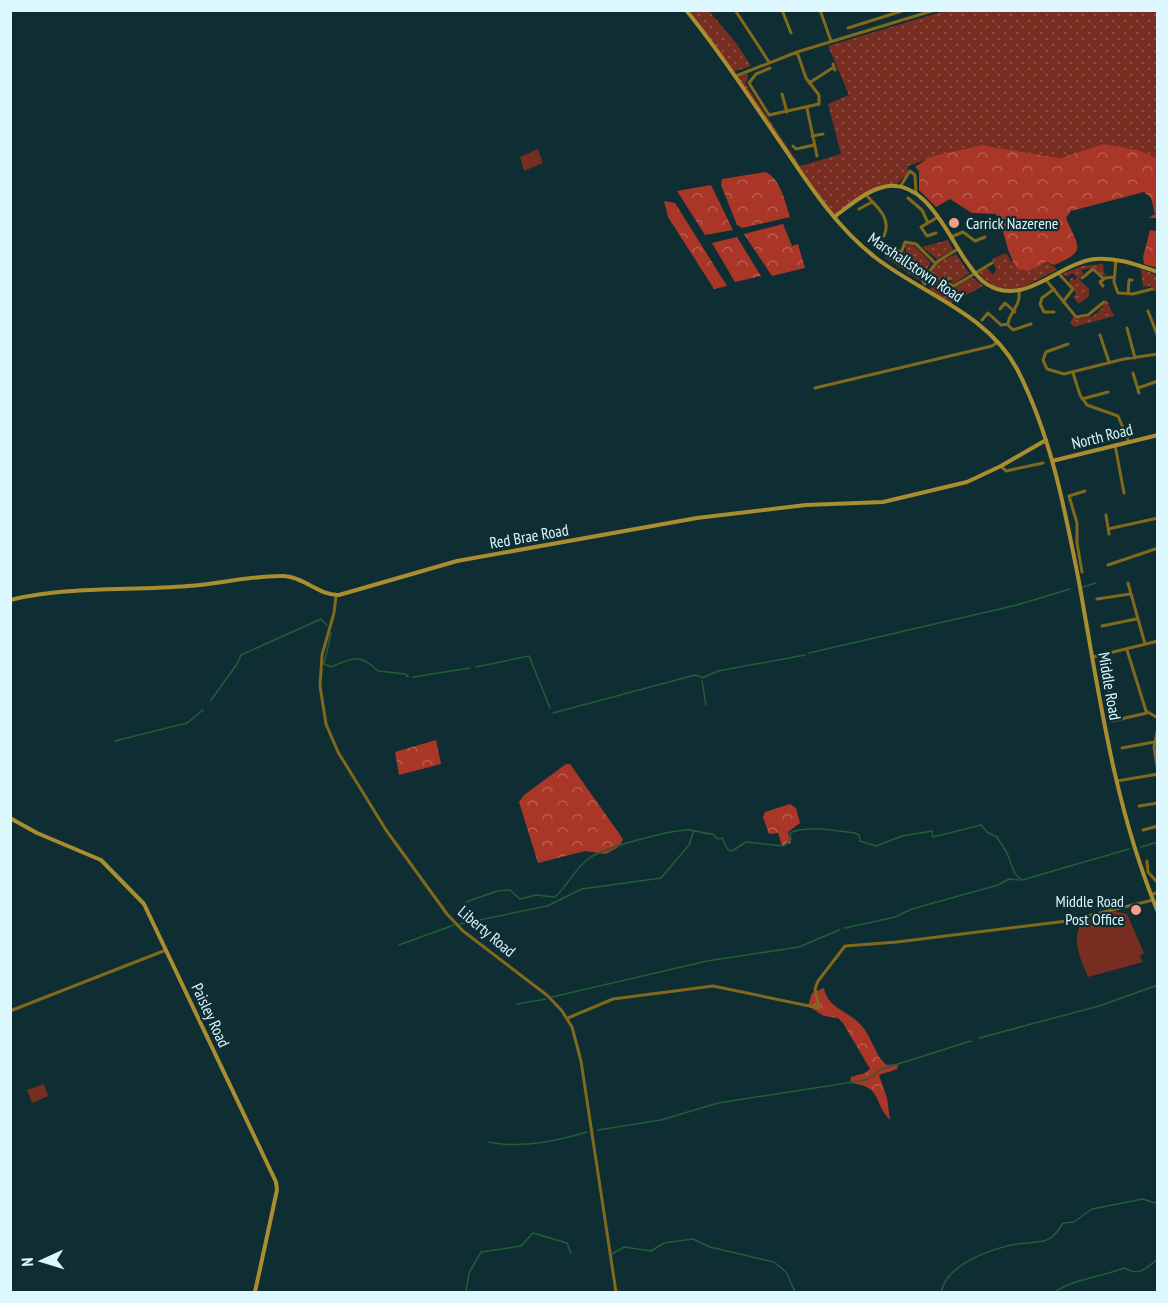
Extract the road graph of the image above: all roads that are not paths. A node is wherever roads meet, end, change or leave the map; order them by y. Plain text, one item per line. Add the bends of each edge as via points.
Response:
1 (686, 10) edge
2 (735, 10) edge
3 (782, 10) edge
4 (820, 10) edge
5 (905, 10) edge
6 (935, 10) edge
7 (848, 28) dead end
8 (791, 33) dead end
9 (831, 41) junction
10 (797, 52) junction
11 (769, 62) junction
12 (834, 67) dead end
13 (770, 68) dead end
14 (734, 77) junction
15 (809, 82) junction
16 (782, 94) dead end
17 (807, 108) junction
18 (787, 112) junction
19 (823, 134) dead end
20 (812, 136) junction
21 (814, 145) junction
22 (793, 146) dead end
23 (816, 156) dead end
24 (900, 186) junction
25 (916, 193) junction
26 (866, 195) junction
27 (908, 198) dead end
28 (873, 202) junction
29 (861, 206) dead end
30 (834, 217) junction
31 (938, 217) junction
32 (928, 223) junction
33 (936, 232) dead end
34 (884, 237) dead end
35 (951, 237) junction
36 (985, 237) dead end
37 (958, 249) junction
38 (897, 250) dead end
39 (1116, 260) junction
40 (935, 263) junction
41 (992, 263) dead end
42 (1083, 269) dead end
43 (1158, 272) edge
44 (974, 273) junction
45 (1087, 273) junction
46 (1060, 275) dead end
47 (1071, 276) dead end
48 (1114, 277) junction
49 (949, 278) dead end
50 (1045, 278) junction
51 (1082, 278) dead end
52 (1104, 279) junction
53 (1129, 280) dead end
54 (1066, 281) junction
55 (925, 284) dead end
56 (1103, 286) dead end
57 (1152, 289) dead end
58 (1019, 290) junction
59 (1053, 290) junction
60 (1128, 294) junction
61 (1063, 302) junction
62 (1104, 302) dead end
63 (1000, 309) dead end
64 (1148, 311) dead end
65 (1015, 312) junction
66 (1054, 312) dead end
67 (1023, 318) dead end
68 (982, 320) dead end
69 (1008, 324) junction
70 (1155, 325) edge
71 (1127, 328) dead end
72 (1100, 335) dead end
73 (1158, 337) edge
74 (998, 342) junction
75 (1068, 344) dead end
76 (1158, 354) edge
77 (1135, 358) junction
78 (1109, 363) junction
79 (1072, 373) junction
80 (1133, 373) dead end
81 (1158, 381) edge
82 (815, 388) dead end
83 (1108, 392) dead end
84 (1082, 399) junction
85 (1158, 435) edge
86 (1046, 440) junction
87 (1129, 442) junction
88 (1115, 445) junction
89 (1052, 461) junction
90 (1043, 463) dead end
91 (1001, 466) junction
92 (1085, 491) dead end
93 (1124, 493) dead end
94 (1106, 515) dead end
95 (1158, 518) edge
96 (1077, 523) junction
97 (1068, 525) junction
98 (1108, 529) junction
99 (1109, 534) dead end
100 (1158, 548) edge
101 (1108, 565) dead end
102 (1082, 572) dead end
103 (1128, 583) dead end
104 (1130, 594) junction
105 (336, 596) junction
106 (1097, 599) dead end
107 (10, 600) edge
108 (1137, 619) junction
109 (1102, 626) dead end
110 (1158, 641) edge
111 (1145, 644) junction
112 (1128, 650) junction
113 (1108, 654) junction
114 (1093, 657) junction
115 (1110, 696) dead end
116 (1147, 713) junction
117 (1158, 718) edge
118 (1112, 721) dead end
119 (1158, 728) edge
120 (1154, 742) junction
121 (1122, 748) dead end
122 (1158, 773) edge
123 (1116, 781) junction
124 (1158, 803) edge
125 (1139, 806) dead end
126 (10, 818) edge
127 (1158, 826) edge
128 (1143, 830) dead end
129 (1147, 861) dead end
130 (1158, 883) edge
131 (1158, 892) edge
132 (1151, 895) junction
133 (1153, 900) junction
134 (1158, 912) edge
135 (166, 950) junction
136 (10, 1011) edge
137 (568, 1018) junction
138 (255, 1293) edge
139 (616, 1293) edge

1 - 14 street, Marshallstown Road
2 - 11 street
3 - 8 street
4 - 9 street
5 - 7 street
6 - 9 street
9 - 10 street
10 - 11 street
10 - 15 street
11 - 14 street
12 - 15 street
13 - 18 street via 756,74 749,84 770,116
14 - 30 street, Marshallstown Road
15 - 17 street via 820,102
16 - 18 street
17 - 18 street
17 - 20 street
19 - 20 street
20 - 21 street
21 - 22 street via 796,149
21 - 23 street
24 - 25 street
24 - 25 street via 910,171 915,175
24 - 26 street via 880,188
25 - 31 street
26 - 28 street
26 - 30 street
27 - 32 street via 922,210
28 - 29 street
28 - 34 street via 887,220
30 - 74 street, Marshallstown Road via 879,260 967,316
31 - 32 street
31 - 35 street
32 - 33 street via 921,227 923,231 928,236
35 - 36 street via 964,232 975,241
35 - 37 street
37 - 40 street
37 - 44 street
38 - 40 street via 901,253 904,242 914,243
39 - 43 street
39 - 48 street
39 - 50 street via 1077,263
40 - 55 street via 921,280
41 - 44 street
42 - 45 street
44 - 49 street via 954,286 946,282
44 - 58 street via 996,288
45 - 51 street
45 - 52 street via 1094,269
46 - 54 street
47 - 54 street
48 - 52 street
48 - 60 street via 1117,291
50 - 58 street
50 - 59 street
52 - 56 street via 1100,282
53 - 60 street
54 - 61 street via 1073,290
57 - 60 street
58 - 65 street
59 - 61 street
59 - 66 street via 1041,301 1041,307 1045,312
61 - 62 street via 1078,317 1088,315
63 - 65 street via 1005,303
64 - 70 street
65 - 69 street
67 - 69 street via 1028,325 1013,330
68 - 69 street via 988,314 1000,325
70 - 73 street
71 - 77 street
72 - 78 street
74 - 82 street
74 - 86 street, Marshallstown Road via 1018,371
75 - 79 street via 1048,350 1043,360 1051,372
76 - 77 street
77 - 78 street
78 - 79 street
79 - 84 street
80 - 81 street via 1138,391
83 - 84 street
84 - 87 street via 1091,408 1117,415
85 - 87 street, North Road
86 - 89 street, Marshallstown Road
86 - 91 street, Red Brae Road
87 - 88 street, North Road
88 - 89 street, North Road
88 - 93 street
89 - 97 street, Middle Road
90 - 91 street via 1006,471
91 - 105 street, Red Brae Road via 958,485 883,502 806,505 697,518 457,561
92 - 96 street via 1070,495
94 - 98 street
95 - 98 street
96 - 97 street
96 - 102 street
97 - 114 street, Middle Road
98 - 99 street
100 - 101 street
103 - 104 street
104 - 106 street
104 - 108 street
105 - 107 street via 283,576 187,586 52,592
105 - 137 street, Liberty Road via 322,655 320,686 326,724 343,760 386,830 452,920 548,996
108 - 109 street
108 - 111 street
110 - 111 street
111 - 112 street
112 - 113 street
112 - 116 street
113 - 114 street
113 - 115 street via 1102,674
114 - 123 street, Middle Road
116 - 117 street
116 - 118 street
119 - 120 street
120 - 121 street
120 - 122 street
122 - 123 street
123 - 132 street, Middle Road
124 - 125 street
126 - 135 street, Paisley Road via 101,860 144,904
127 - 128 street
129 - 130 street via 1148,872
131 - 132 street
132 - 133 street, Middle Road
133 - 134 street, Middle Road
133 - 137 street via 1067,921 845,946 818,981 815,989 819,1008 712,986 613,999
135 - 136 street
135 - 138 street, Paisley Road via 276,1182
137 - 139 street, Liberty Road via 580,1054

